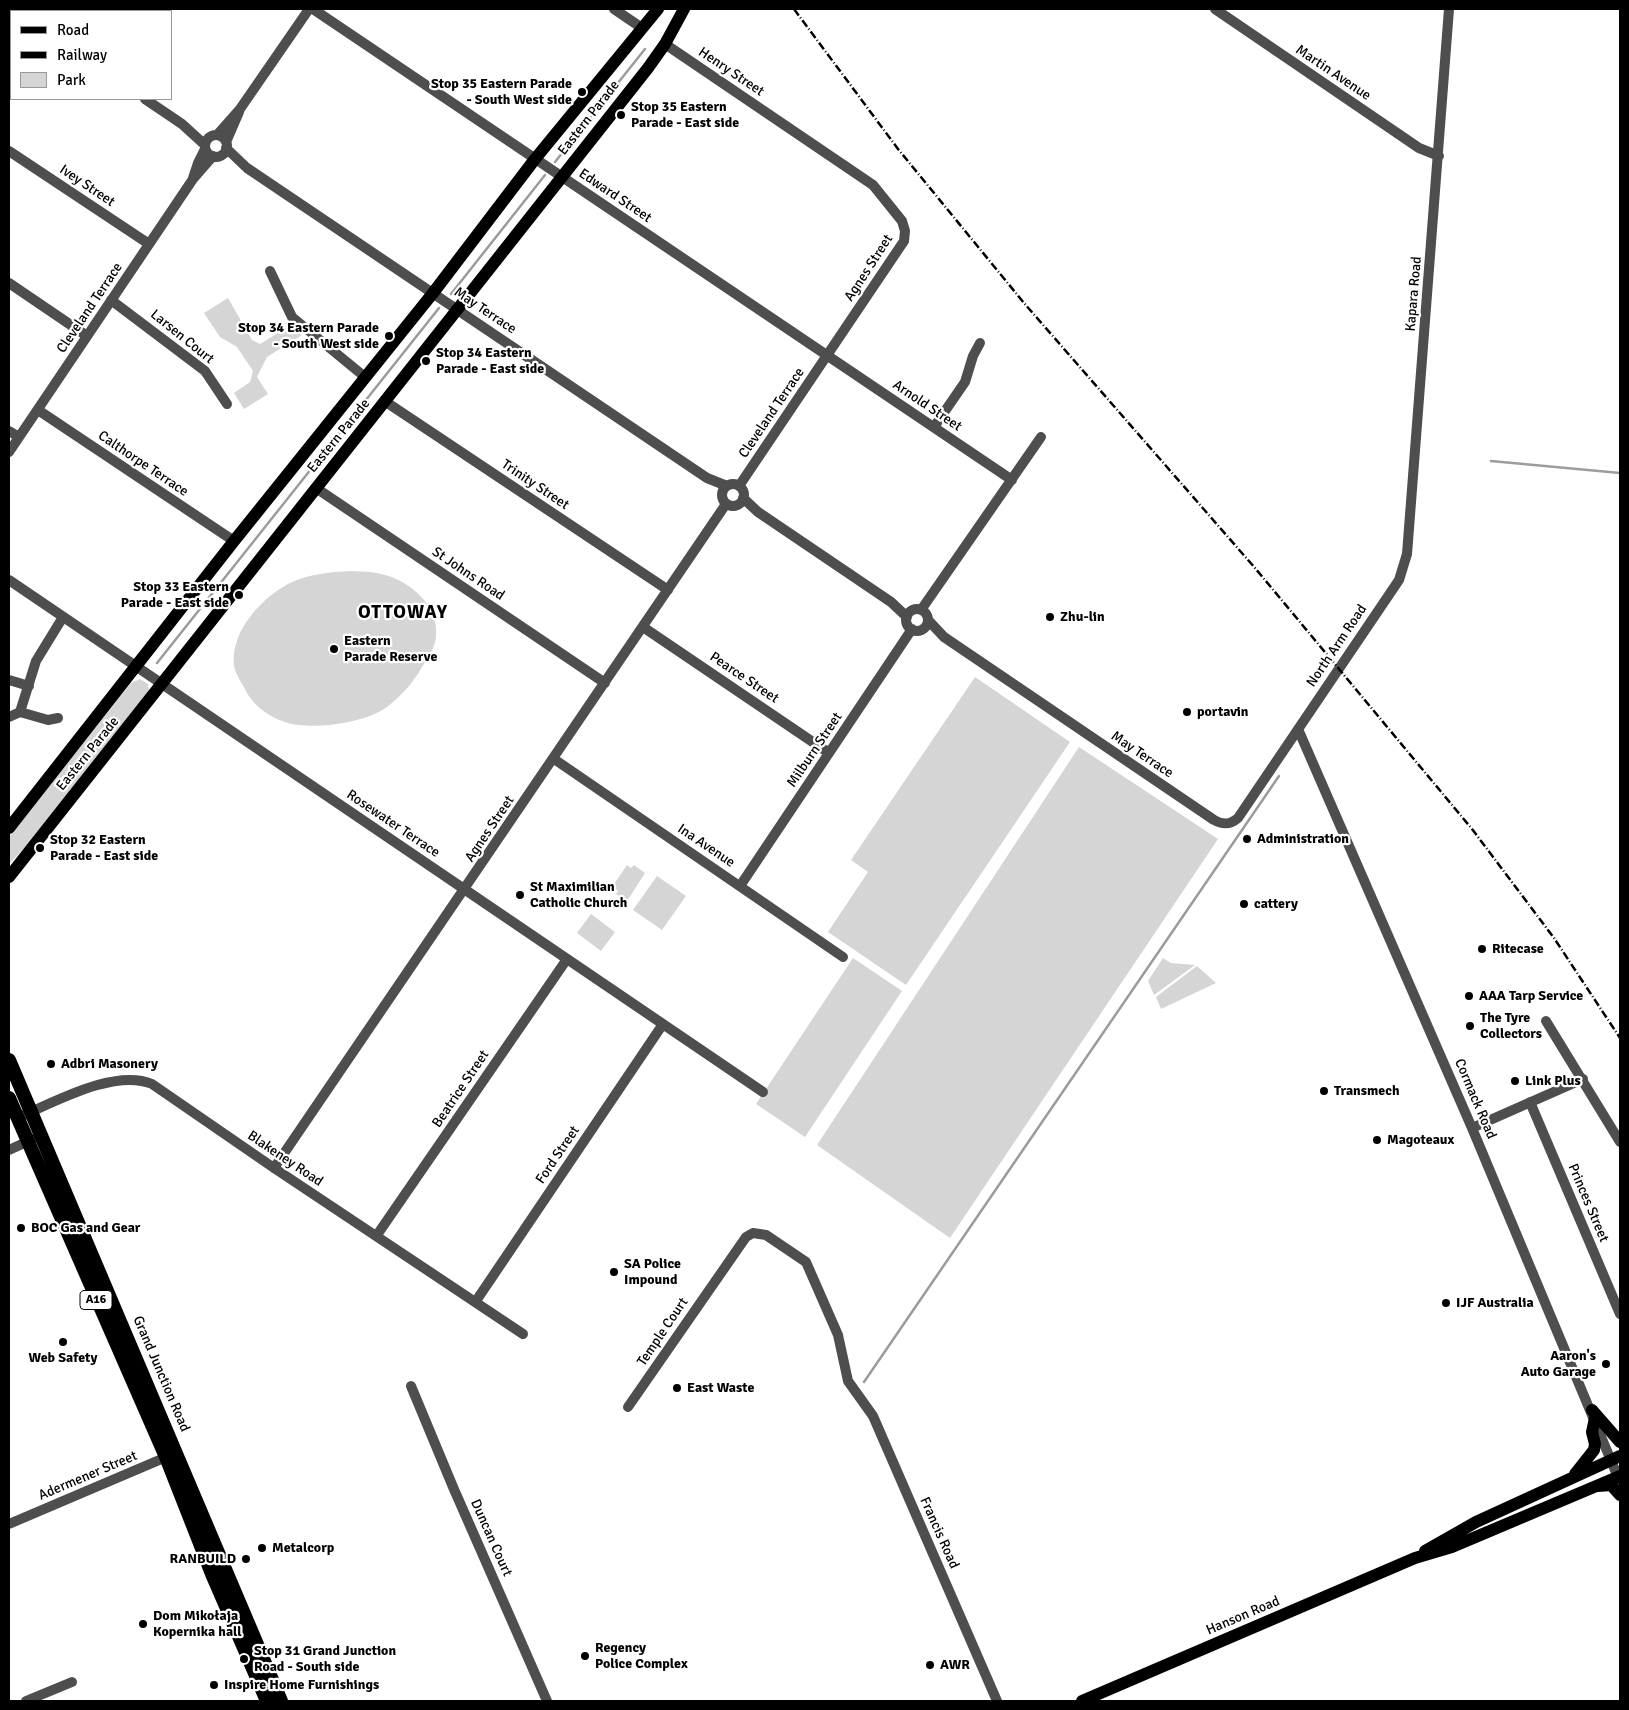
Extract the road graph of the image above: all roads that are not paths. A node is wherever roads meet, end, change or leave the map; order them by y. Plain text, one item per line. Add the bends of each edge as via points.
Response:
1 (309, 9) edge
2 (313, 9) edge
3 (614, 9) edge
4 (658, 9) edge
5 (684, 9) edge
6 (1215, 9) edge
7 (1449, 9) edge
8 (642, 28) junction
9 (665, 44) junction
10 (146, 100) edge
11 (215, 146) junction
12 (9, 150) edge
13 (1439, 156) junction
14 (535, 159) junction
15 (861, 176) joint
16 (562, 177) junction
17 (149, 244) junction
18 (270, 271) dead end
19 (9, 283) edge
20 (433, 293) junction
21 (111, 300) junction
22 (458, 309) junction
23 (87, 336) junction
24 (980, 343) dead end
25 (828, 355) junction
26 (365, 377) junction
27 (386, 402) junction
28 (227, 404) dead end
29 (38, 410) junction
30 (934, 427) junction
31 (9, 430) edge
32 (19, 437) junction
33 (1040, 437) dead end
34 (9, 452) edge
35 (1012, 480) junction
36 (739, 486) junction
37 (316, 488) junction
38 (725, 495) junction
39 (741, 501) junction
40 (234, 541) junction
41 (9, 580) edge
42 (1399, 580) joint
43 (668, 590) junction
44 (913, 612) junction
45 (63, 617) junction
46 (928, 620) junction
47 (643, 627) junction
48 (916, 630) junction
49 (944, 637) junction
50 (136, 666) junction
51 (9, 680) edge
52 (605, 683) junction
53 (163, 684) junction
54 (29, 686) junction
55 (20, 712) junction
56 (9, 717) edge
57 (58, 718) dead end
58 (1298, 729) junction
59 (830, 753) junction
60 (554, 759) junction
61 (9, 828) edge
62 (9, 877) edge
63 (740, 886) junction
64 (465, 890) junction
65 (844, 957) dead end
66 (567, 959) junction
67 (1546, 1021) dead end
68 (664, 1024) junction
69 (9, 1060) edge
70 (1583, 1079) junction
71 (763, 1092) dead end
72 (9, 1098) edge
73 (1530, 1102) junction
74 (31, 1112) junction
75 (17, 1118) junction
76 (1472, 1128) junction
77 (41, 1135) junction
78 (28, 1142) junction
79 (1620, 1142) edge
80 (9, 1150) edge
81 (274, 1168) junction
82 (377, 1235) junction
83 (91, 1271) junction
84 (476, 1301) junction
85 (1620, 1314) edge
86 (523, 1334) dead end
87 (848, 1381) joint
88 (411, 1386) dead end
89 (628, 1407) dead end
90 (1594, 1414) junction
91 (1620, 1442) edge
92 (171, 1455) junction
93 (1616, 1458) edge
94 (1572, 1478) junction
95 (1620, 1478) edge
96 (1591, 1488) junction
97 (1620, 1495) edge
98 (9, 1524) edge
99 (1415, 1558) junction
100 (72, 1682) dead end
101 (26, 1701) edge
102 (267, 1701) edge
103 (281, 1701) edge
104 (547, 1701) edge
105 (997, 1701) edge
106 (1082, 1701) edge

1 - 11 street, Cleveland Terrace
2 - 14 street, Edward Street
3 - 8 street
4 - 8 main road, Eastern Parade
5 - 9 main road, Eastern Parade
6 - 13 street, Martin Avenue via 1419,148
7 - 13 street, Kapara Road
8 - 14 main road, Eastern Parade
9 - 15 street, Henry Street
9 - 16 main road, Eastern Parade
10 - 11 street, May Terrace
11 - 17 street, Cleveland Terrace via 198,163 193,179
11 - 20 street, May Terrace
12 - 17 street, Ivey Street
13 - 42 street, Kapara Road via 1407,554
14 - 16 street, Edward Street
14 - 20 main road, Eastern Parade
15 - 25 street, Agnes Street via 895,211 906,236
16 - 22 main road, Eastern Parade
16 - 25 street, Edward Street
17 - 21 street, Cleveland Terrace
18 - 26 street via 292,317
19 - 23 street
20 - 22 street, May Terrace
20 - 26 main road, Eastern Parade
21 - 23 street, Cleveland Terrace
21 - 28 street, Larsen Court via 205,371
22 - 27 main road, Eastern Parade
22 - 38 street, May Terrace via 707,478
23 - 29 street, Cleveland Terrace
24 - 30 street via 965,382
25 - 30 street, Arnold Street
25 - 36 street, Cleveland Terrace
26 - 40 main road, Eastern Parade
27 - 37 main road, Eastern Parade
27 - 43 street, Trinity Street
29 - 32 street, Cleveland Terrace
29 - 40 street, Calthorpe Terrace
30 - 35 street, Arnold Street
31 - 32 street
32 - 34 street, Cleveland Terrace
33 - 35 street
35 - 44 street
36 - 38 street
36 - 39 street via 743,491
37 - 52 street, St Johns Road
37 - 53 main road, Eastern Parade
38 - 39 street via 732,506
38 - 43 street, Agnes Street
39 - 44 street via 748,510 758,512 891,602
40 - 50 main road, Eastern Parade
41 - 45 street, Rosewater Terrace
42 - 58 street, North Arm Road
43 - 47 street, Agnes Street
44 - 46 street via 926,614
44 - 48 street via 907,624
45 - 50 street, Rosewater Terrace
45 - 54 street via 36,661
46 - 48 street via 926,626
46 - 49 street, May Terrace
47 - 52 street, Agnes Street
47 - 59 street, Pearce Street
48 - 49 street, May Terrace
48 - 59 street, Milburn Street
49 - 58 street, May Terrace via 1221,824 1229,824 1238,818
50 - 53 street, Rosewater Terrace
50 - 61 main road, Eastern Parade
51 - 54 street
52 - 60 street, Agnes Street
53 - 62 main road, Eastern Parade
53 - 64 street, Rosewater Terrace
54 - 55 street
55 - 56 street
55 - 57 street via 48,720
58 - 76 street, Cormack Road
59 - 63 street, Milburn Street
60 - 63 street, Ina Avenue
60 - 64 street, Agnes Street
63 - 65 street, Ina Avenue
64 - 66 street, Rosewater Terrace
64 - 81 street, Agnes Street
66 - 68 street, Rosewater Terrace
66 - 82 street, Beatrice Street
67 - 70 street
68 - 71 street, Rosewater Terrace
68 - 84 street, Ford Street
69 - 74 highway, Grand Junction Road / A16
70 - 73 street
70 - 79 street
72 - 75 highway, Grand Junction Road / A16
73 - 76 street
73 - 85 street, Princes Street
74 - 75 street, Blakeney Road
74 - 77 highway, Grand Junction Road / A16
74 - 81 street, Blakeney Road via 100,1084 144,1080
75 - 78 highway, Grand Junction Road / A16
76 - 90 street, Cormack Road
77 - 78 street
77 - 83 highway, Grand Junction Road / A16
78 - 80 street
78 - 83 highway, Grand Junction Road / A16
81 - 82 street, Blakeney Road
82 - 84 street, Blakeney Road
83 - 92 highway, Grand Junction Road / A16
84 - 86 street, Blakeney Road
87 - 89 street, Temple Court via 838,1335 806,1262 766,1235 753,1234 738,1246
87 - 105 street, Francis Road via 873,1416
88 - 104 street, Duncan Court
90 - 91 main road
90 - 93 street, Cormack Road
90 - 94 main road via 1594,1450
92 - 98 street, Adermener Street
92 - 102 highway, Grand Junction Road / A16 via 201,1547
92 - 103 highway, Grand Junction Road / A16
93 - 94 main road, Hanson Road
93 - 95 street, Cormack Road
94 - 99 main road, Hanson Road via 1476,1522
95 - 96 main road, Hanson Road
96 - 97 main road via 1611,1485
96 - 99 main road, Hanson Road via 1452,1547
99 - 106 main road, Hanson Road
100 - 101 street

